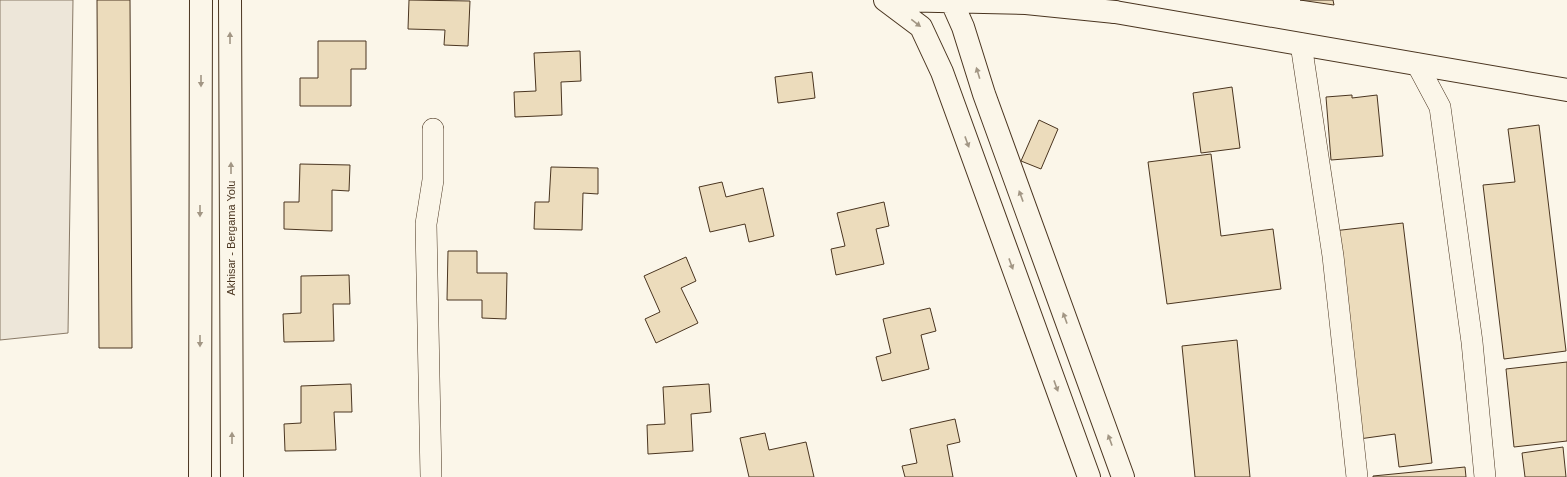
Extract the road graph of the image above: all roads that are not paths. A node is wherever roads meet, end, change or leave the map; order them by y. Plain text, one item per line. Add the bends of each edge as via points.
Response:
1 (201, 0) edge
2 (230, 0) edge
3 (885, 0) edge
4 (894, 0) edge
5 (1075, 0) edge
6 (952, 1) edge
7 (1115, 12) junction
8 (1301, 44) junction
9 (1417, 64) junction
10 (1567, 90) edge
11 (433, 129) dead end
12 (200, 477) edge
13 (232, 477) edge
14 (431, 477) edge
15 (1090, 477) edge
16 (1123, 477) edge
17 (1357, 477) edge
18 (1486, 477) edge

1 -> 12 main road
13 -> 2 main road, Akhisar - Bergama Yolu
3 -> 15 main road via 921,27 942,72
4 - 6 main road
5 - 7 main road
6 - 7 main road via 1026,3
16 -> 6 main road
7 - 8 main road
8 - 9 main road
8 - 17 street via 1333,256
9 - 10 main road
9 - 18 street via 1440,107 1472,342
11 - 14 street via 434,180 426,224

